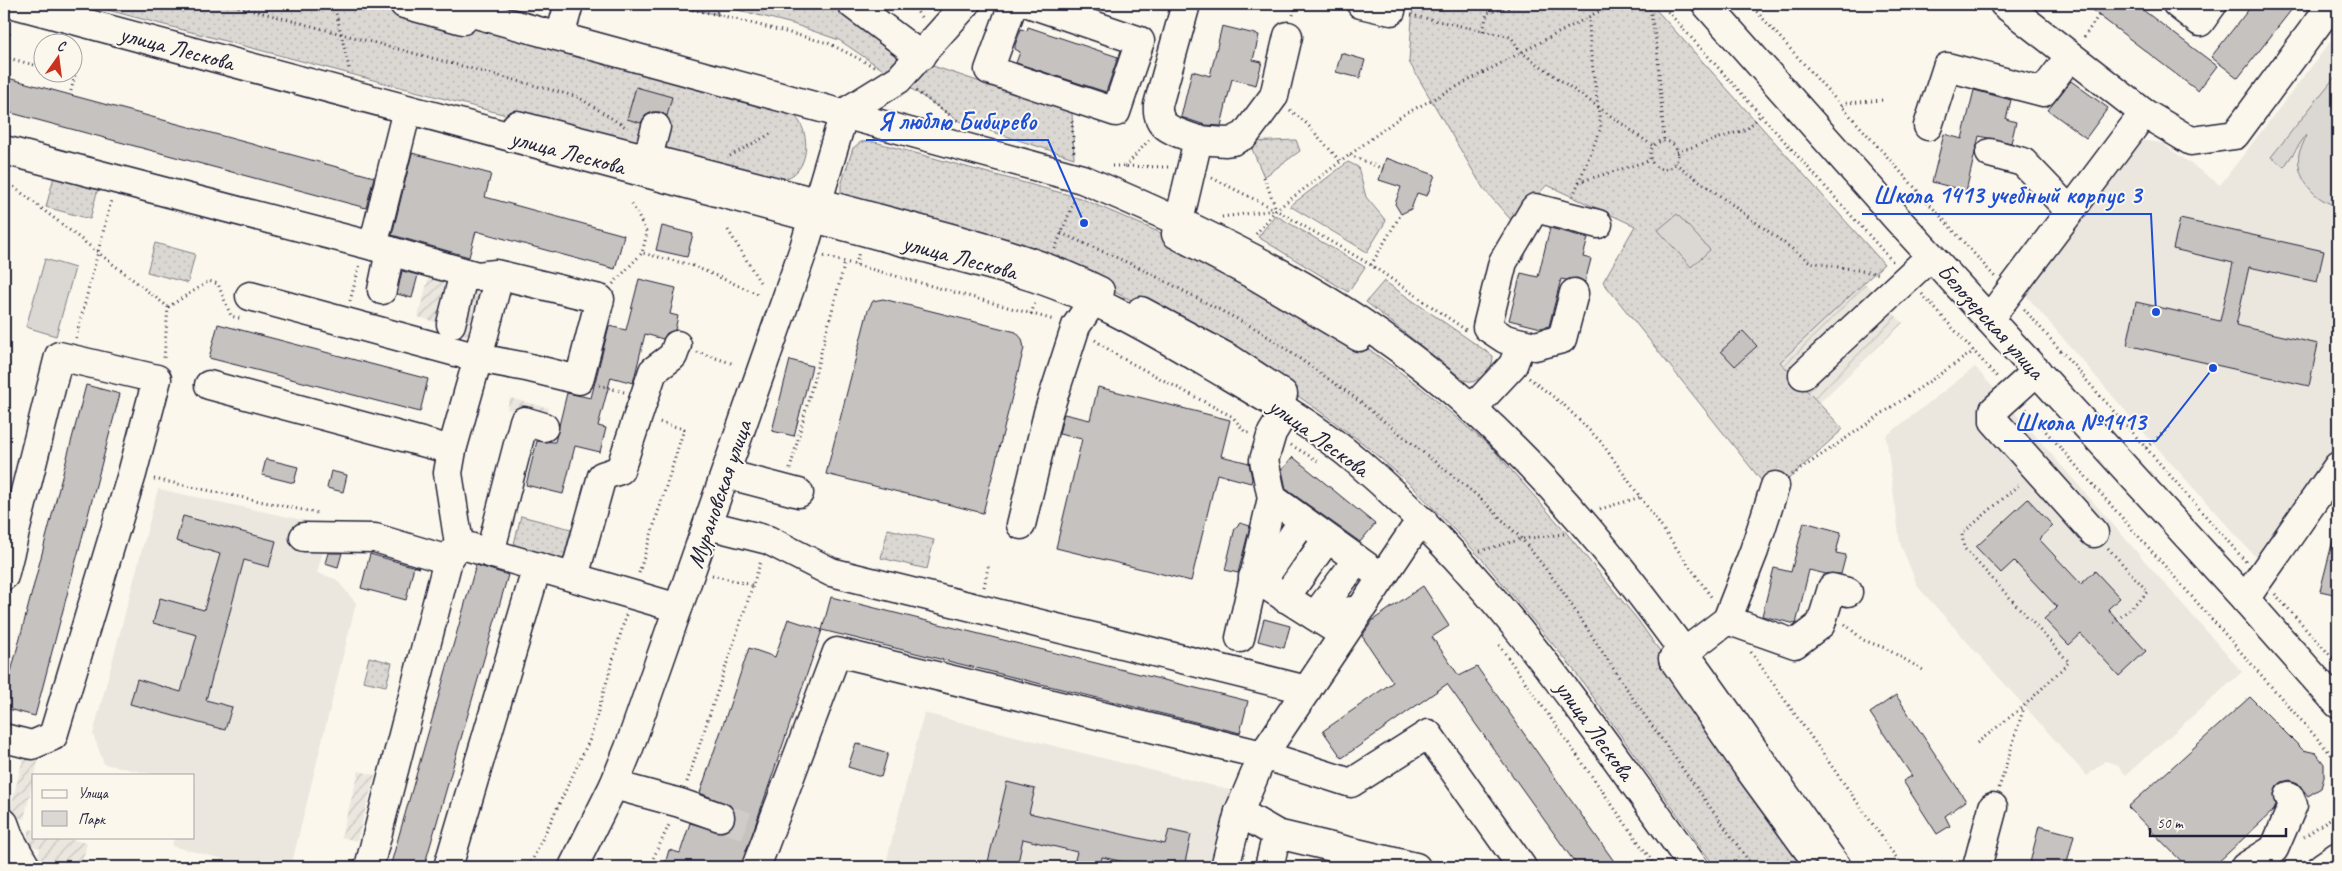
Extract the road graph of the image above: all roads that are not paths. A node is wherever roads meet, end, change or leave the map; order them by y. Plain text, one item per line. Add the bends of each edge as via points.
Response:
1 (14, 4) edge
2 (66, 4) edge
3 (404, 4) edge
4 (439, 4) edge
5 (569, 4) edge
6 (852, 4) edge
7 (966, 4) edge
8 (1013, 4) edge
9 (1031, 4) edge
10 (1186, 4) edge
11 (1361, 4) edge
12 (1706, 4) edge
13 (2004, 4) edge
14 (2177, 4) edge
15 (2213, 4) edge
16 (2332, 4) edge
17 (1391, 11) road end
18 (1291, 26) road end
19 (560, 36) junction
20 (920, 56) junction
21 (2070, 56) junction
22 (407, 110) junction
23 (2144, 113) junction
24 (843, 118) junction
25 (1928, 126) dead end
26 (1198, 140) junction
27 (651, 148) junction
28 (4, 150) edge
29 (1990, 153) dead end
30 (816, 209) junction
31 (2070, 211) junction
32 (1179, 221) junction
33 (1598, 224) dead end
34 (376, 247) junction
35 (1931, 256) junction
36 (464, 273) junction
37 (497, 284) dead end
38 (382, 290) dead end
39 (1574, 293) dead end
40 (250, 296) dead end
41 (1093, 301) junction
42 (1989, 319) junction
43 (451, 324) dead end
44 (1521, 344) junction
45 (677, 345) road end
46 (478, 358) junction
47 (2037, 371) junction
48 (1803, 375) dead end
49 (208, 385) dead end
50 (1472, 408) junction
51 (1286, 410) junction
52 (544, 427) dead end
53 (452, 450) junction
54 (726, 474) junction
55 (2334, 477) edge
56 (1775, 486) road end
57 (792, 491) road end
58 (1272, 498) junction
59 (1303, 521) junction
60 (1423, 521) junction
61 (708, 525) junction
62 (1021, 525) dead end
63 (2094, 533) road end
64 (304, 537) dead end
65 (1327, 538) junction
66 (454, 552) junction
67 (490, 553) junction
68 (1397, 554) junction
69 (537, 567) junction
70 (1367, 567) junction
71 (4, 576) edge
72 (574, 577) junction
73 (1257, 579) junction
74 (2252, 588) junction
75 (1285, 598) junction
76 (1837, 600) road end
77 (678, 608) junction
78 (1727, 620) junction
79 (1240, 638) dead end
80 (1685, 652) junction
81 (1307, 690) junction
82 (2337, 698) edge
83 (4, 738) edge
84 (1263, 755) junction
85 (614, 785) junction
86 (2288, 796) dead end
87 (1993, 807) road end
88 (1239, 812) junction
89 (720, 817) tunnel mouth
90 (1277, 834) junction
91 (2338, 856) edge
92 (370, 867) edge
93 (448, 867) edge
94 (573, 867) edge
95 (756, 867) edge
96 (1225, 867) edge
97 (1269, 867) edge
98 (1416, 867) edge
99 (1522, 867) edge
100 (1694, 867) edge
101 (1709, 867) edge
102 (1821, 867) edge
103 (1837, 867) edge
104 (1978, 867) edge
105 (2245, 867) edge
106 (2322, 867) edge

1 - 22 main road, улица Лескова
2 - 27 main road, улица Лескова
3 - 24 main road
4 - 19 main road
5 - 19 main road
6 - 20 main road
7 - 20 main road
8 - 9 main road via 989,70 1116,112 1140,41
10 - 26 main road via 1157,116 1163,125
11 - 17 main road
12 - 35 main road, Белозерская улица
13 - 21 main road
14 - 15 main road via 2200,22
16 - 23 main road via 2235,135 2191,141
18 - 26 main road via 1274,96 1240,138 1226,142
19 - 24 main road
20 - 24 main road via 899,79
21 - 23 main road
21 - 25 main road via 2043,92 1947,66
22 - 27 main road, улица Лескова
22 - 34 main road
23 - 31 main road
24 - 30 main road, Мурановская улица
24 - 32 main road via 1082,179
24 - 102 main road via 1078,191 1176,234 1339,323 1406,368 1495,442 1586,544 1645,618
26 - 32 main road
27 - 30 main road, улица Лескова
28 - 34 main road
29 - 31 main road via 2023,162
30 - 41 main road, улица Лескова via 1042,280
30 - 54 main road, Мурановская улица
30 - 101 main road, улица Лескова via 1016,257 1063,273 1179,330 1299,405 1368,458 1430,512 1471,554 1598,712
31 - 42 main road
32 - 50 main road via 1242,252 1347,313 1412,358
33 - 44 main road via 1535,208 1503,262 1487,327 1505,339
34 - 36 main road
34 - 38 main road
35 - 42 main road, Белозерская улица
35 - 48 main road
36 - 43 main road
36 - 46 main road via 477,276 496,274 600,299 579,380
37 - 46 main road
39 - 44 main road via 1562,338 1534,346
40 - 46 main road
41 - 51 main road, улица Лескова via 1172,342
41 - 62 main road via 1076,326 1048,414
42 - 47 main road, Белозерская улица
44 - 50 main road via 1512,365
45 - 72 main road via 673,356 653,371 620,470 602,476
46 - 53 main road
47 - 63 main road via 1994,410 1994,421
47 - 74 main road, Белозерская улица
49 - 53 main road
50 - 80 main road via 1529,463 1584,524 1638,588
51 - 58 main road via 1272,433 1264,460
51 - 60 main road, улица Лескова via 1356,461
52 - 67 main road via 524,421
53 - 66 main road via 448,473
54 - 57 main road
54 - 61 main road, Мурановская улица
55 - 74 main road
56 - 78 main road
58 - 59 main road
58 - 73 main road
59 - 65 main road
59 - 73 main road
60 - 68 main road
60 - 100 main road, улица Лескова via 1529,640
61 - 77 main road, Мурановская улица
61 - 81 main road via 768,540 831,572
64 - 66 main road via 375,538
65 - 70 main road
65 - 75 main road
66 - 67 main road
66 - 92 main road
67 - 69 main road
68 - 70 main road
68 - 81 main road
69 - 72 main road
69 - 93 main road
70 - 75 main road via 1338,631
71 - 83 main road via 59,356 157,379 132,474 53,736 32,745
72 - 77 main road
73 - 75 main road
73 - 79 main road
74 - 82 main road, Белозерская улица
76 - 78 main road via 1821,624 1795,644
77 - 85 main road, Мурановская улица
78 - 80 main road
80 - 103 main road
81 - 84 main road
84 - 88 main road
84 - 95 main road via 837,652 761,832
84 - 99 main road via 1351,783 1428,734
85 - 89 main road
85 - 94 main road, Мурановская улица
86 - 105 main road via 2293,805 2274,849
87 - 104 main road
88 - 90 main road
88 - 96 main road
90 - 97 main road
90 - 98 main road
91 - 106 main road

